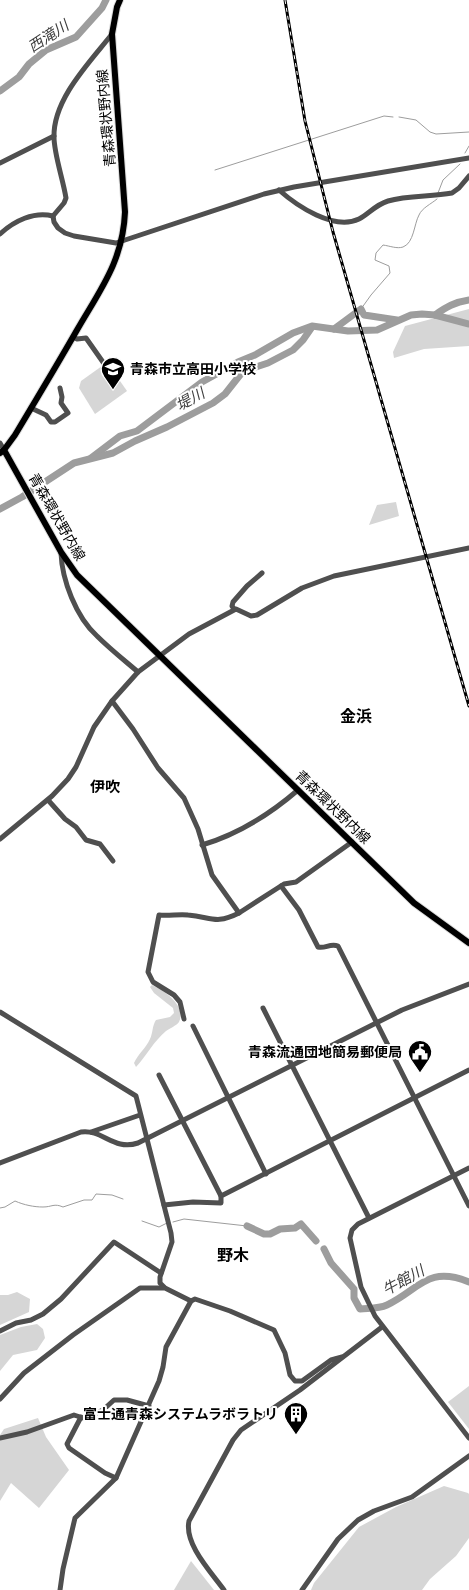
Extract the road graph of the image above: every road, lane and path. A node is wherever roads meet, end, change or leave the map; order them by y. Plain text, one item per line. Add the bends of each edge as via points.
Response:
1 (120, 0) edge
2 (112, 34) junction
3 (54, 136) junction
4 (469, 158) edge
5 (0, 163) edge
6 (469, 176) edge
7 (279, 190) junction
8 (53, 216) junction
9 (0, 234) edge
10 (122, 242) junction
11 (73, 337) junction
12 (104, 365) dead end
13 (60, 388) dead end
14 (31, 408) junction
15 (0, 443) edge
16 (2, 452) edge
17 (469, 548) edge
18 (61, 552) junction
19 (262, 573) dead end
20 (234, 609) junction
21 (160, 656) junction
22 (138, 672) junction
23 (112, 701) junction
24 (298, 790) junction
25 (48, 800) junction
26 (0, 840) edge
27 (352, 842) junction
28 (202, 845) junction
29 (113, 861) dead end
30 (281, 886) junction
31 (240, 913) junction
32 (469, 943) edge
33 (469, 984) edge
34 (263, 1008) dead end
35 (0, 1012) edge
36 (184, 1019) dead end
37 (377, 1024) junction
38 (193, 1026) dead end
39 (292, 1066) junction
40 (469, 1070) edge
41 (160, 1075) dead end
42 (228, 1098) junction
43 (415, 1098) junction
44 (140, 1115) junction
45 (182, 1122) junction
46 (91, 1132) junction
47 (147, 1140) junction
48 (330, 1140) junction
49 (0, 1163) edge
50 (469, 1168) edge
51 (266, 1174) junction
52 (454, 1176) junction
53 (221, 1196) junction
54 (164, 1205) junction
55 (469, 1206) edge
56 (369, 1218) junction
57 (161, 1273) junction
58 (165, 1288) junction
59 (191, 1300) junction
60 (382, 1327) junction
61 (0, 1331) edge
62 (342, 1357) junction
63 (0, 1399) edge
64 (149, 1406) junction
65 (81, 1417) junction
66 (0, 1438) edge
67 (469, 1438) edge
68 (469, 1456) edge
69 (116, 1478) junction
70 (60, 1590) edge
71 (224, 1590) edge
72 (302, 1590) edge

1 - 2 main road, 青森環状野内線
2 - 3 street via 63,100 56,115
2 - 10 main road, 青森環状野内線 via 126,212
3 - 5 street
3 - 8 street via 66,198
4 - 7 street
6 - 7 street via 452,193 387,201 360,219 348,222 312,213
7 - 10 street
8 - 9 street via 24,218
8 - 10 street via 58,228 65,233 111,243
10 - 11 main road, 青森環状野内線 via 108,279
11 - 12 street via 86,338
11 - 14 main road, 青森環状野内線
13 - 14 street via 61,403 68,413 55,422
14 - 16 main road, 青森環状野内線
15 - 16 street
16 - 18 main road, 青森環状野内線
17 - 20 street via 334,576 302,588 255,616
18 - 21 main road, 青森環状野内線 via 77,575
18 - 22 street via 71,598 78,610 96,636
19 - 20 street via 233,602
20 - 21 street via 188,634
21 - 22 street
21 - 24 main road, 青森環状野内線
22 - 23 street
23 - 25 street via 94,727 73,774
23 - 28 street via 158,768 184,798
24 - 27 main road, 青森環状野内線
24 - 28 street via 258,821
25 - 26 street
25 - 29 street via 86,840 100,844
27 - 30 street via 296,882
27 - 32 main road, 青森環状野内線 via 414,903
28 - 31 street via 212,875
30 - 31 street
30 - 37 street via 299,910 318,947 338,946
31 - 36 street via 222,920 159,915 148,972 153,982 180,1002
33 - 37 street via 420,1002
34 - 39 street
35 - 44 street via 136,1096
37 - 39 street
37 - 43 street
38 - 42 street
39 - 42 street
39 - 48 street
40 - 43 street
41 - 45 street
42 - 45 street
42 - 51 street
43 - 48 street
43 - 52 street
44 - 46 street
44 - 47 street
45 - 47 street
45 - 53 street
46 - 47 street via 124,1146
46 - 49 street via 81,1132
47 - 54 street
48 - 51 street
48 - 56 street
50 - 52 street
51 - 53 street
52 - 55 street
52 - 56 street
53 - 54 street via 221,1203
54 - 57 street via 172,1242
56 - 60 street via 356,1225 350,1234 358,1277 367,1302
57 - 58 street via 160,1282
57 - 61 street via 114,1242 62,1299 31,1320
58 - 59 street
58 - 63 street via 140,1288 73,1335 24,1374
59 - 62 street via 230,1311 274,1330 295,1381 302,1381 331,1360
59 - 64 street via 166,1347 163,1367
60 - 62 street
60 - 67 street
62 - 71 street via 241,1430 226,1451 189,1521 191,1542
64 - 65 street via 120,1399 92,1415
64 - 69 street
65 - 66 street via 74,1415
65 - 69 street via 67,1444 69,1448
68 - 72 street via 412,1496 352,1524
69 - 70 street via 75,1518

